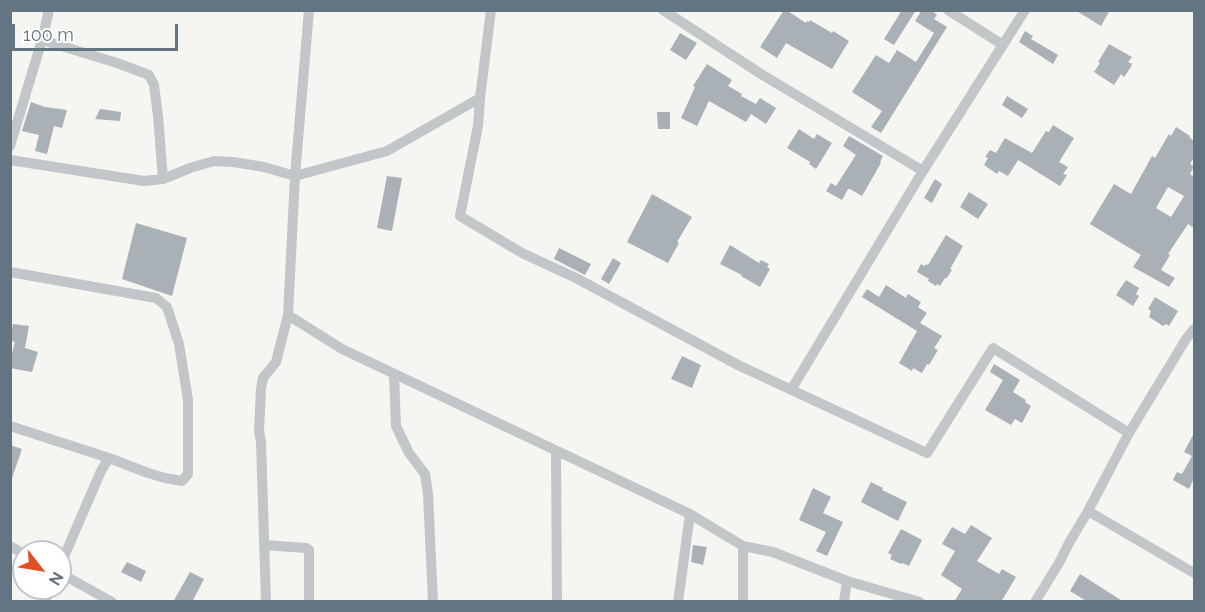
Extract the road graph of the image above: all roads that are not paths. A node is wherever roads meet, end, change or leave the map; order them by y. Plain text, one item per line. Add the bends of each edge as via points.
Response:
1 (49, 10) edge
2 (309, 10) edge
3 (491, 10) edge
4 (663, 10) edge
5 (948, 10) edge
6 (1025, 10) edge
7 (42, 40) junction
8 (1003, 45) junction
9 (480, 99) junction
10 (10, 146) edge
11 (10, 160) edge
12 (923, 171) junction
13 (295, 176) junction
14 (163, 179) junction
15 (10, 272) edge
16 (288, 315) junction
17 (1194, 329) edge
18 (394, 374) junction
19 (791, 390) junction
20 (10, 426) edge
21 (1129, 433) junction
22 (556, 452) junction
23 (109, 458) junction
24 (1089, 511) junction
25 (690, 514) junction
26 (71, 540) edge
27 (264, 545) junction
28 (743, 546) junction
29 (1194, 573) edge
30 (72, 580) edge
31 (847, 581) junction
32 (112, 602) edge
33 (266, 602) edge
34 (309, 602) edge
35 (433, 602) edge
36 (557, 602) edge
37 (678, 602) edge
38 (743, 602) edge
39 (844, 602) edge
40 (920, 602) edge
41 (1035, 602) edge

1 - 7 street
2 - 13 street
3 - 9 street
4 - 12 street
5 - 8 street
6 - 8 street
7 - 10 street
7 - 14 street via 149,75 154,85
8 - 12 street
9 - 13 street via 387,151
9 - 19 street via 460,216 522,253
11 - 14 street via 144,181
12 - 19 street
13 - 14 street via 214,161
13 - 16 street
15 - 23 street via 156,298 167,307 179,344 188,400 189,474 182,481 165,478
16 - 18 street via 342,349
16 - 27 street via 276,362 263,378 261,389
17 - 21 street
18 - 22 street
18 - 35 street via 396,426 425,474
19 - 21 street via 927,453 993,348
20 - 23 street
21 - 24 street
22 - 25 street
22 - 36 street
23 - 26 street
24 - 29 street
24 - 41 street
25 - 28 street
25 - 37 street
27 - 33 street
27 - 34 street via 309,550
28 - 31 street via 773,552
28 - 38 street
30 - 32 street
31 - 39 street
31 - 40 street

